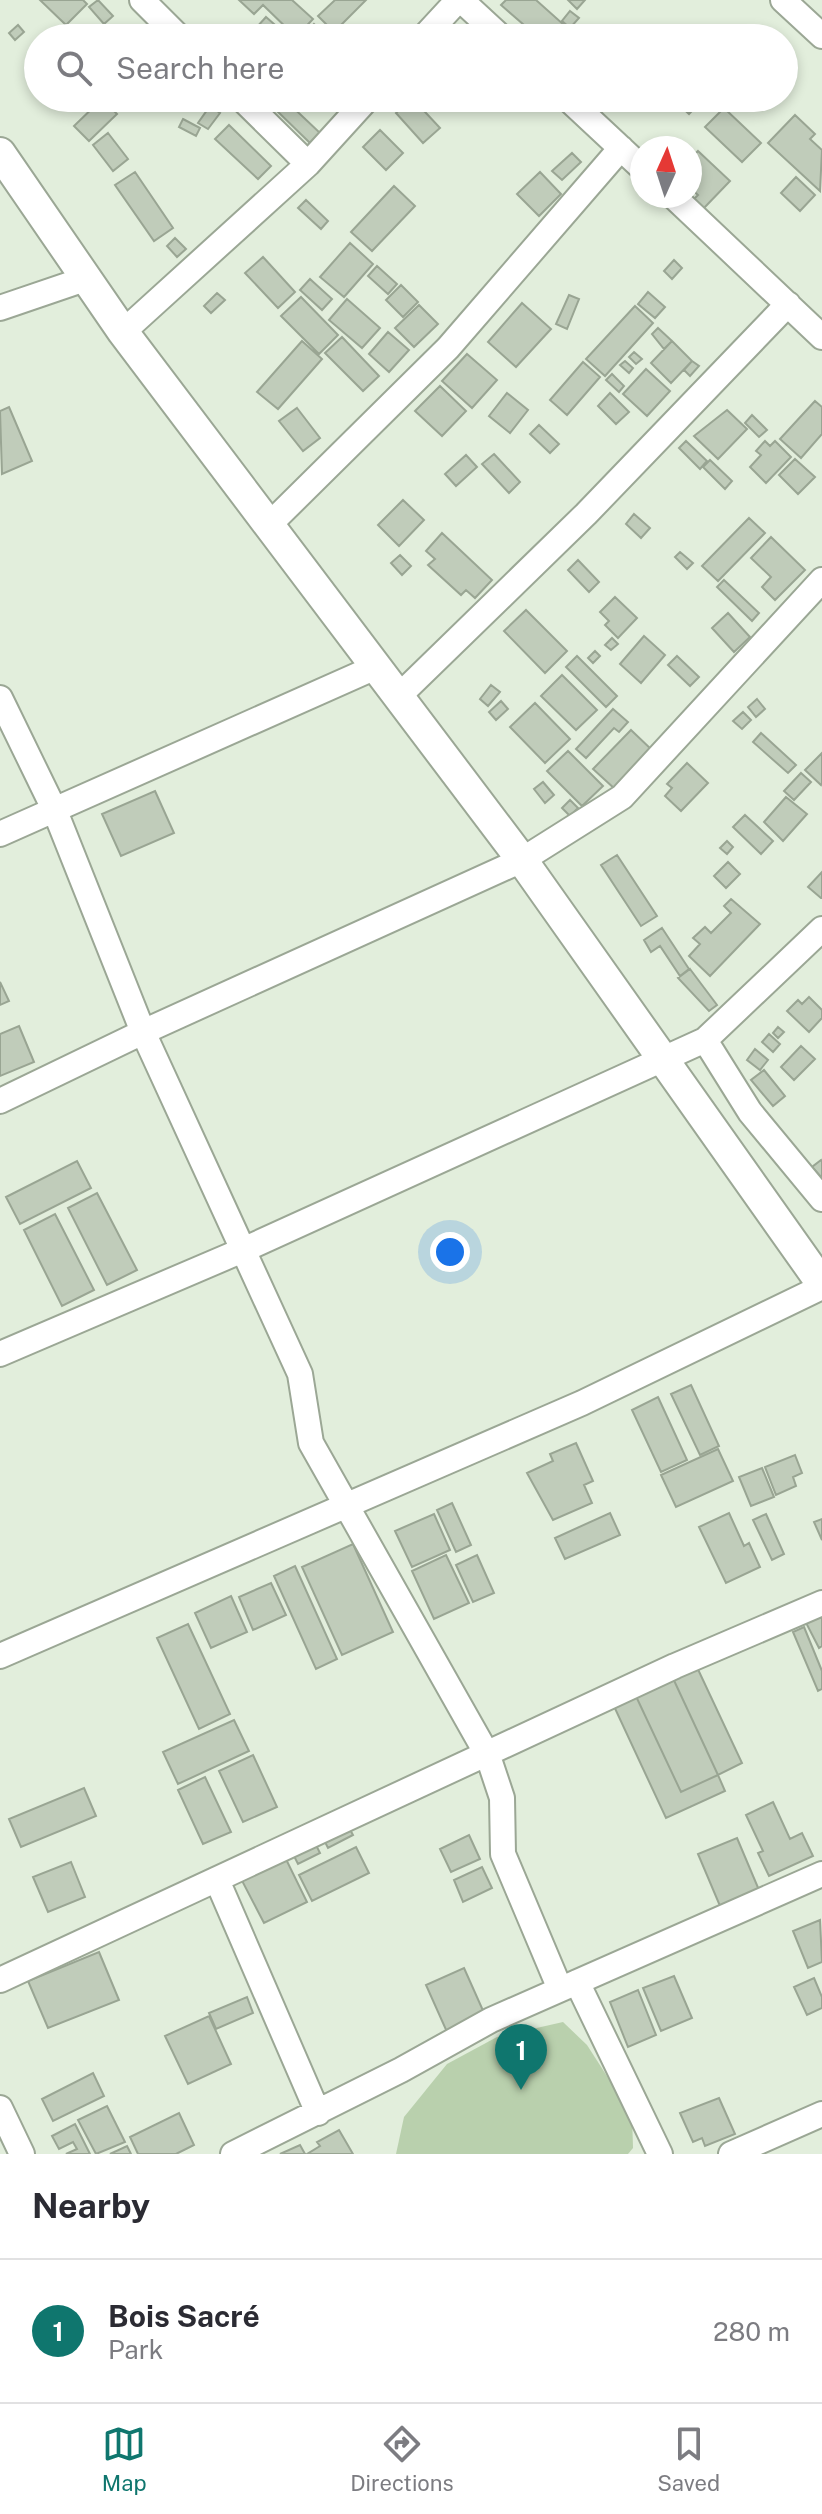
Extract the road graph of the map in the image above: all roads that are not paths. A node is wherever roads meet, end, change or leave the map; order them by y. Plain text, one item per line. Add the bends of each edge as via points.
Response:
1 (142, 0) edge
2 (459, 0) edge
3 (783, 0) edge
4 (166, 24) edge
5 (436, 24) edge
6 (486, 24) edge
7 (822, 36) edge
8 (255, 112) edge
9 (355, 112) edge
10 (582, 112) edge
11 (621, 148) junction
12 (0, 153) edge
13 (630, 157) edge
14 (308, 164) junction
15 (686, 208) edge
16 (88, 278) junction
17 (788, 304) junction
18 (0, 308) edge
19 (123, 332) junction
20 (822, 337) edge
21 (271, 523) junction
22 (822, 580) edge
23 (378, 666) junction
24 (400, 695) junction
25 (0, 698) edge
26 (55, 811) junction
27 (0, 834) edge
28 (522, 860) junction
29 (822, 929) edge
30 (143, 1032) junction
31 (705, 1040) junction
32 (661, 1059) junction
33 (0, 1101) edge
34 (822, 1199) edge
35 (243, 1250) junction
36 (820, 1275) edge
37 (0, 1354) edge
38 (347, 1506) junction
39 (822, 1603) edge
40 (0, 1656) edge
41 (488, 1756) junction
42 (822, 1874) edge
43 (217, 1880) junction
44 (0, 1980) edge
45 (569, 1986) junction
46 (0, 2108) edge
47 (318, 2113) junction
48 (822, 2114) edge
49 (22, 2154) edge
50 (233, 2154) edge
51 (660, 2154) edge
52 (731, 2154) edge

1 - 4 street
2 - 5 street
2 - 6 street
3 - 7 street
8 - 14 street
9 - 14 street
10 - 11 street
11 - 13 street
11 - 21 street via 448,348
12 - 16 main road
14 - 19 street
15 - 17 street
16 - 18 street
16 - 19 main road
17 - 20 street
17 - 24 street via 586,514
19 - 21 main road
21 - 23 main road
22 - 28 street via 622,797
23 - 24 main road
23 - 26 street
24 - 28 main road
25 - 26 street
26 - 27 street
26 - 30 street
28 - 30 street
28 - 32 main road
29 - 31 street
30 - 33 street
30 - 35 street
31 - 32 street
31 - 34 street via 750,1112
32 - 35 street
32 - 36 main road
35 - 37 street
35 - 38 street via 300,1374 311,1443
36 - 38 street via 582,1403
38 - 40 street
38 - 41 street
39 - 41 street
41 - 43 street
41 - 45 street via 502,1798 503,1854
42 - 45 street
43 - 44 street
43 - 47 street
45 - 47 street via 491,2020
45 - 51 street
46 - 49 street
47 - 50 street
48 - 52 street

